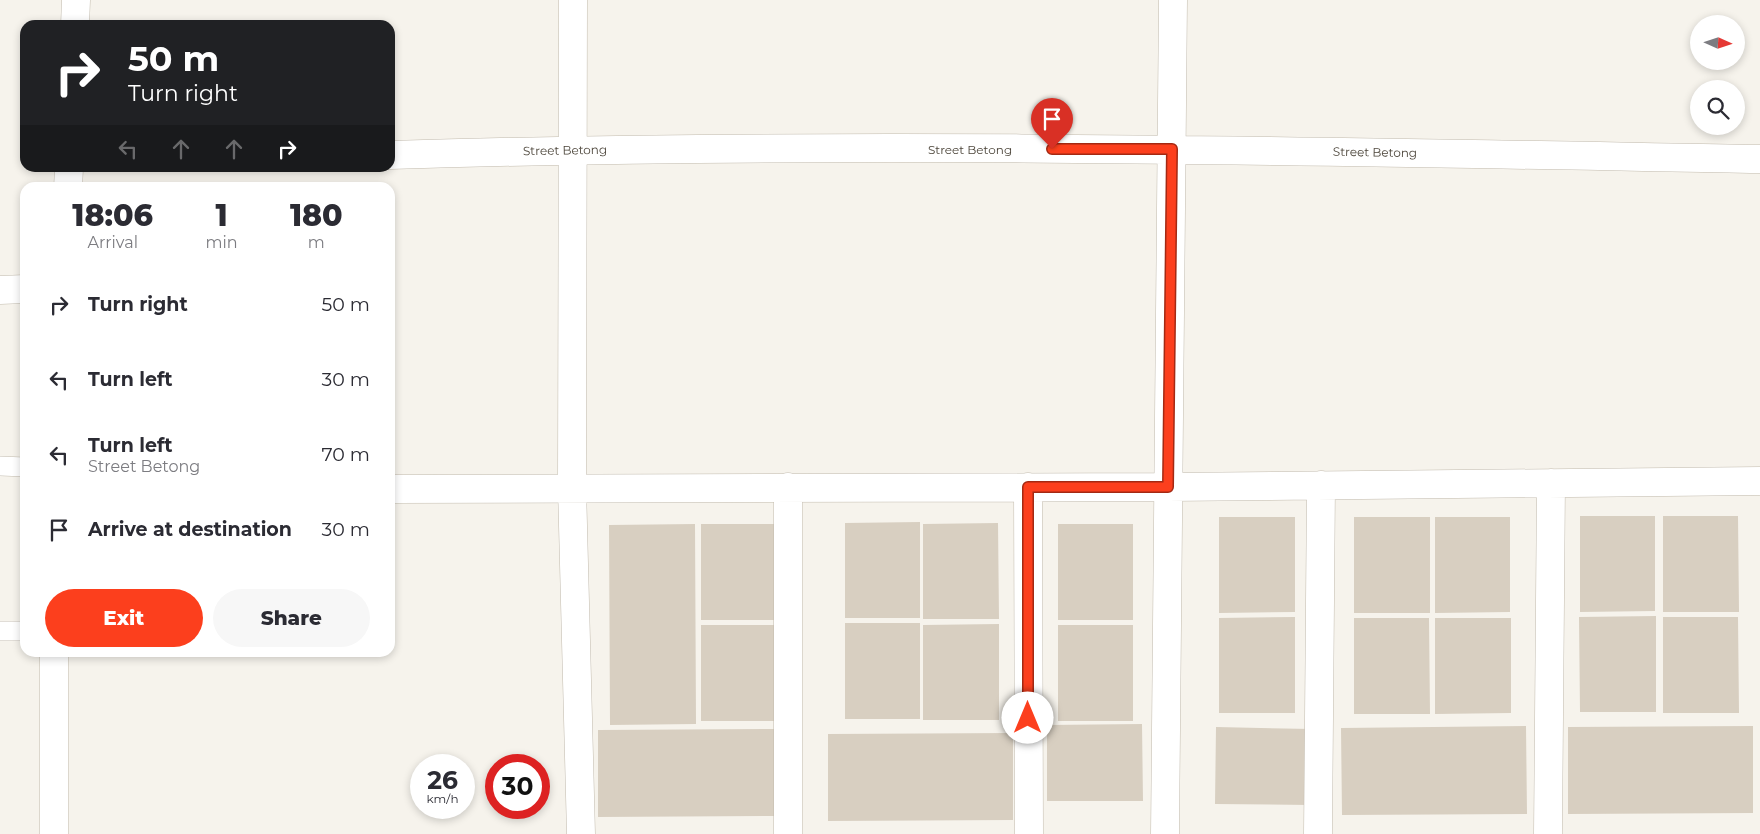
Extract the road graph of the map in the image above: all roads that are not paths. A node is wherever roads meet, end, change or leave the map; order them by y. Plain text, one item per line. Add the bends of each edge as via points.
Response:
1 (76, 0) edge
2 (573, 0) edge
3 (1173, 0) edge
4 (75, 20) edge
5 (573, 149) junction
6 (1172, 149) junction
7 (395, 155) edge
8 (1760, 159) edge
9 (0, 290) edge
10 (20, 290) edge
11 (0, 466) edge
12 (20, 467) edge
13 (1760, 481) edge
14 (1551, 483) junction
15 (1321, 485) junction
16 (572, 487) junction
17 (788, 487) junction
18 (1028, 487) junction
19 (1168, 487) junction
20 (395, 489) edge
21 (0, 631) edge
22 (20, 631) edge
23 (54, 657) edge
24 (54, 834) edge
25 (580, 834) edge
26 (788, 834) edge
27 (1029, 834) edge
28 (1165, 834) edge
29 (1318, 834) edge
30 (1548, 834) edge

1 - 4 street
2 - 5 street
3 - 6 street
5 - 6 street, Street Betong
5 - 7 street, Street Betong
5 - 16 street
6 - 8 street, Street Betong
6 - 19 street
9 - 10 street
11 - 12 lane
13 - 14 street
14 - 15 street
14 - 30 street
15 - 19 street
15 - 29 street
16 - 17 street
16 - 20 street
16 - 25 street
17 - 18 street
17 - 26 street
18 - 19 street
18 - 27 street
19 - 28 street
21 - 22 lane
23 - 24 street

